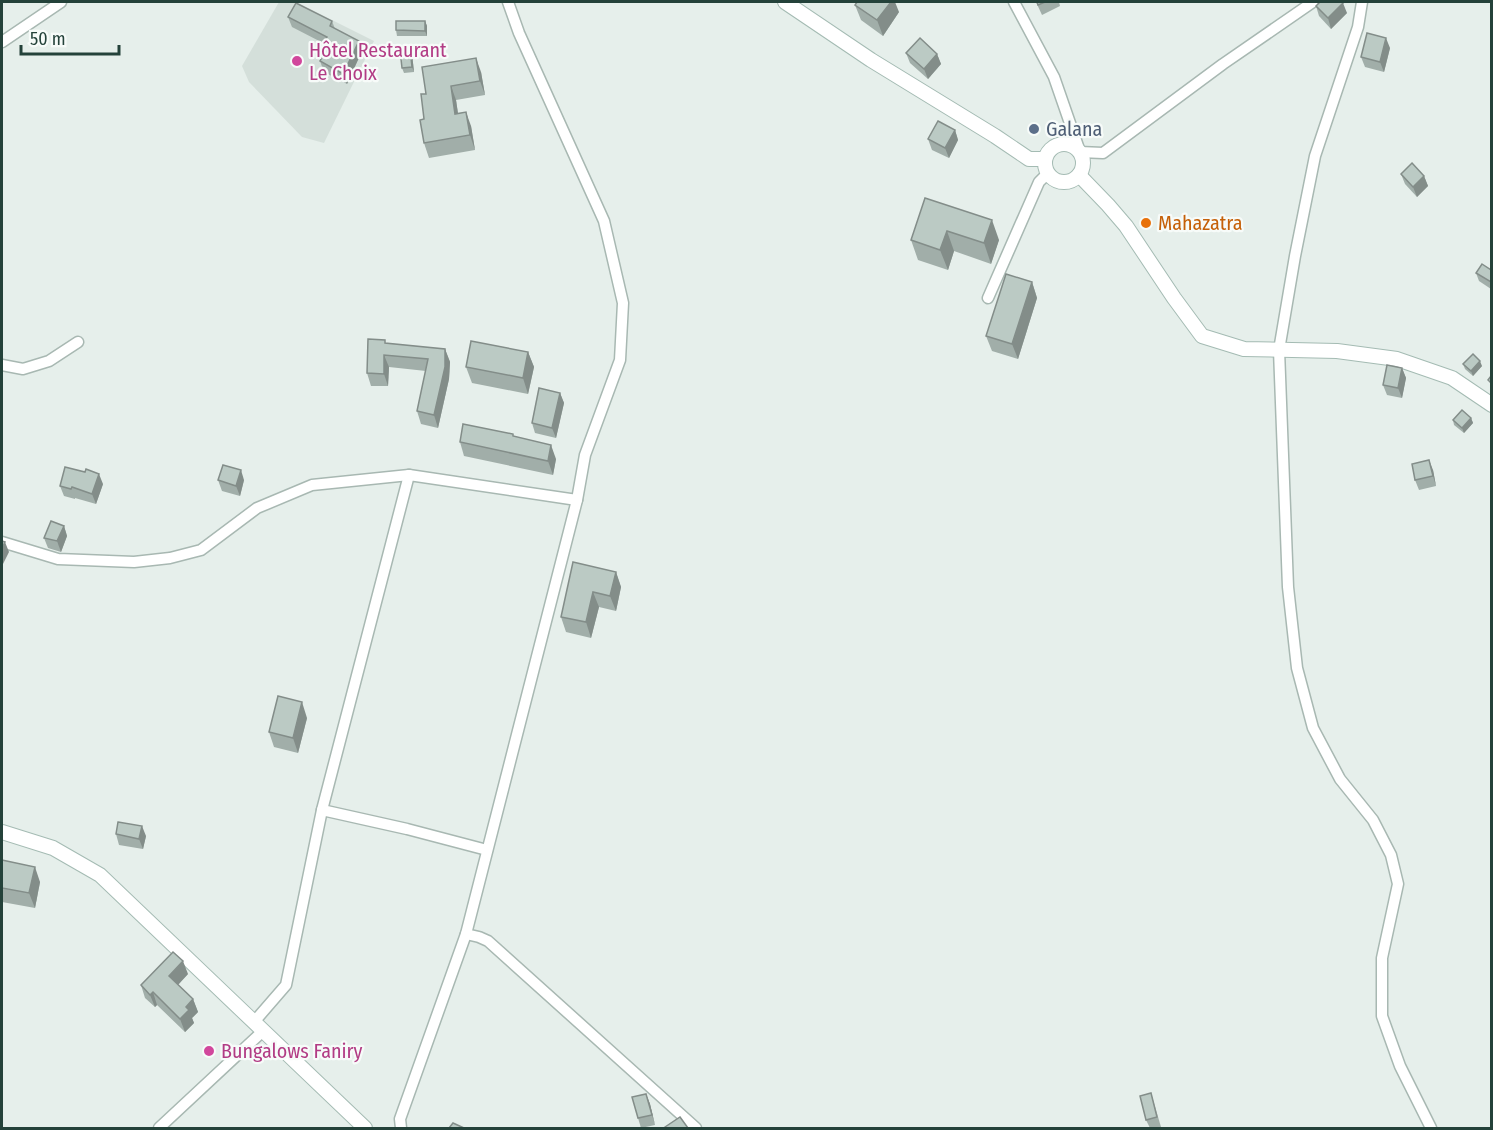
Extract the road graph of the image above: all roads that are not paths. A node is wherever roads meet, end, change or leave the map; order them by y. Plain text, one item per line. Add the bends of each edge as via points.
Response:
1 (61, 2) edge
2 (507, 2) edge
3 (785, 2) edge
4 (1014, 2) edge
5 (1313, 2) edge
6 (1362, 2) edge
7 (2, 42) edge
8 (1080, 152) junction
9 (1046, 166) junction
10 (1079, 175) junction
11 (988, 298) dead end
12 (78, 342) dead end
13 (1279, 350) junction
14 (2, 364) edge
15 (1491, 405) edge
16 (409, 475) junction
17 (578, 500) junction
18 (2, 542) edge
19 (322, 810) junction
20 (2, 832) edge
21 (487, 850) junction
22 (466, 934) junction
23 (259, 1026) junction
24 (159, 1128) edge
25 (365, 1128) edge
26 (401, 1128) edge
27 (696, 1128) edge
28 (1431, 1128) edge

1 - 7 street
2 - 17 street via 604,221 623,303 620,360 585,455
3 - 9 street via 871,60
4 - 8 street via 1054,77
5 - 8 street via 1103,153
6 - 13 street via 1358,27 1315,156
8 - 9 street via 1071,145 1060,144 1050,149
8 - 10 street via 1083,159
9 - 10 street via 1054,179 1063,182
9 - 11 street
10 - 13 street via 1126,226 1202,336 1244,349
12 - 14 street via 49,361 23,369
13 - 15 street via 1337,351 1397,359 1452,378
13 - 28 street via 1288,586 1297,668 1313,728 1340,779 1373,820 1391,855 1398,884 1382,958 1382,1016 1400,1066
16 - 17 street
16 - 18 street via 312,485 258,508 201,550 170,558 134,562 58,560
16 - 19 street
17 - 21 street
19 - 21 street
19 - 23 street via 286,985
20 - 23 street via 53,848 100,875
21 - 22 street
22 - 26 street via 400,1119
22 - 27 street via 488,941
23 - 24 street
23 - 25 street

